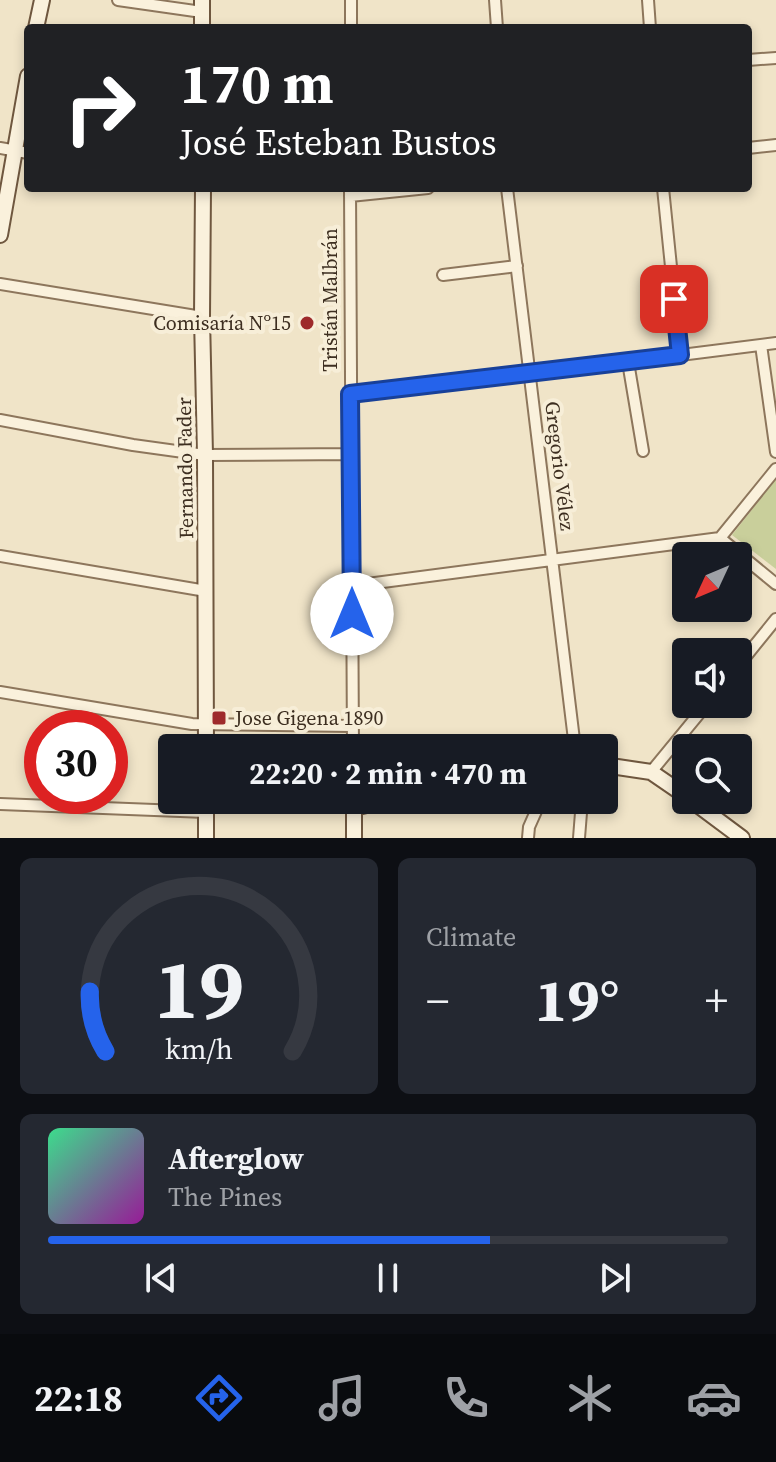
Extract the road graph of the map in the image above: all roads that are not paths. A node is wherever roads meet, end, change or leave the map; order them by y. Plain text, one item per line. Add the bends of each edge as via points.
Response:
1 (42, 0) edge
2 (118, 0) edge
3 (351, 0) edge
4 (495, 0) edge
5 (648, 0) edge
6 (202, 6) edge
7 (37, 24) edge
8 (351, 24) edge
9 (497, 24) edge
10 (650, 24) edge
11 (776, 58) edge
12 (752, 60) edge
13 (24, 97) edge
14 (776, 145) edge
15 (752, 148) edge
16 (14, 150) edge
17 (203, 192) edge
18 (350, 192) edge
19 (508, 192) edge
20 (663, 192) edge
21 (0, 235) edge
22 (517, 266) junction
23 (443, 275) dead end
24 (0, 284) edge
25 (202, 317) junction
26 (776, 343) edge
27 (761, 345) junction
28 (680, 355) junction
29 (628, 362) junction
30 (530, 374) junction
31 (350, 394) junction
32 (0, 420) edge
33 (643, 451) dead end
34 (776, 452) edge
35 (351, 454) junction
36 (205, 455) junction
37 (776, 469) edge
38 (720, 538) junction
39 (0, 556) edge
40 (553, 561) junction
41 (776, 584) edge
42 (352, 586) junction
43 (206, 591) junction
44 (776, 619) edge
45 (752, 649) edge
46 (0, 692) edge
47 (695, 718) edge
48 (206, 725) junction
49 (352, 726) junction
50 (206, 734) edge
51 (352, 734) edge
52 (573, 734) edge
53 (618, 767) edge
54 (651, 772) junction
55 (672, 786) edge
56 (0, 804) edge
57 (158, 806) edge
58 (206, 814) edge
59 (354, 814) edge
60 (535, 814) edge
61 (581, 814) edge
62 (710, 814) edge
63 (206, 838) edge
64 (354, 838) edge
65 (528, 838) edge
66 (579, 838) edge
67 (742, 838) edge

1 - 7 main road
2 - 6 street
3 - 8 street
4 - 9 street
5 - 10 street
11 - 12 street
13 - 16 main road
14 - 15 street
16 - 21 main road
17 - 25 main road, Fernando Fader
18 - 31 street, Tristán Malbrán
19 - 22 street, Gregorio Vélez
20 - 28 street
22 - 23 street
22 - 30 street, Gregorio Vélez
24 - 25 street
25 - 36 main road, Fernando Fader
26 - 27 street
27 - 28 street
27 - 34 street
28 - 29 street
29 - 30 street
29 - 33 street
30 - 31 street
30 - 40 street, Gregorio Vélez
31 - 35 street, Tristán Malbrán
32 - 36 street
35 - 36 street
35 - 42 street, Tristán Malbrán
36 - 43 main road, Fernando Fader
37 - 38 street
38 - 40 street
38 - 41 street
39 - 43 street
40 - 42 street
40 - 52 street, Gregorio Vélez
42 - 49 street, Tristán Malbrán
43 - 48 main road, Fernando Fader
44 - 45 street
46 - 48 street
47 - 54 street
48 - 49 street
48 - 50 main road, Fernando Fader
49 - 51 street, Tristán Malbrán
53 - 54 main road
54 - 55 main road
56 - 57 street
58 - 63 main road
59 - 64 main road
60 - 65 street
61 - 66 street
62 - 67 main road

